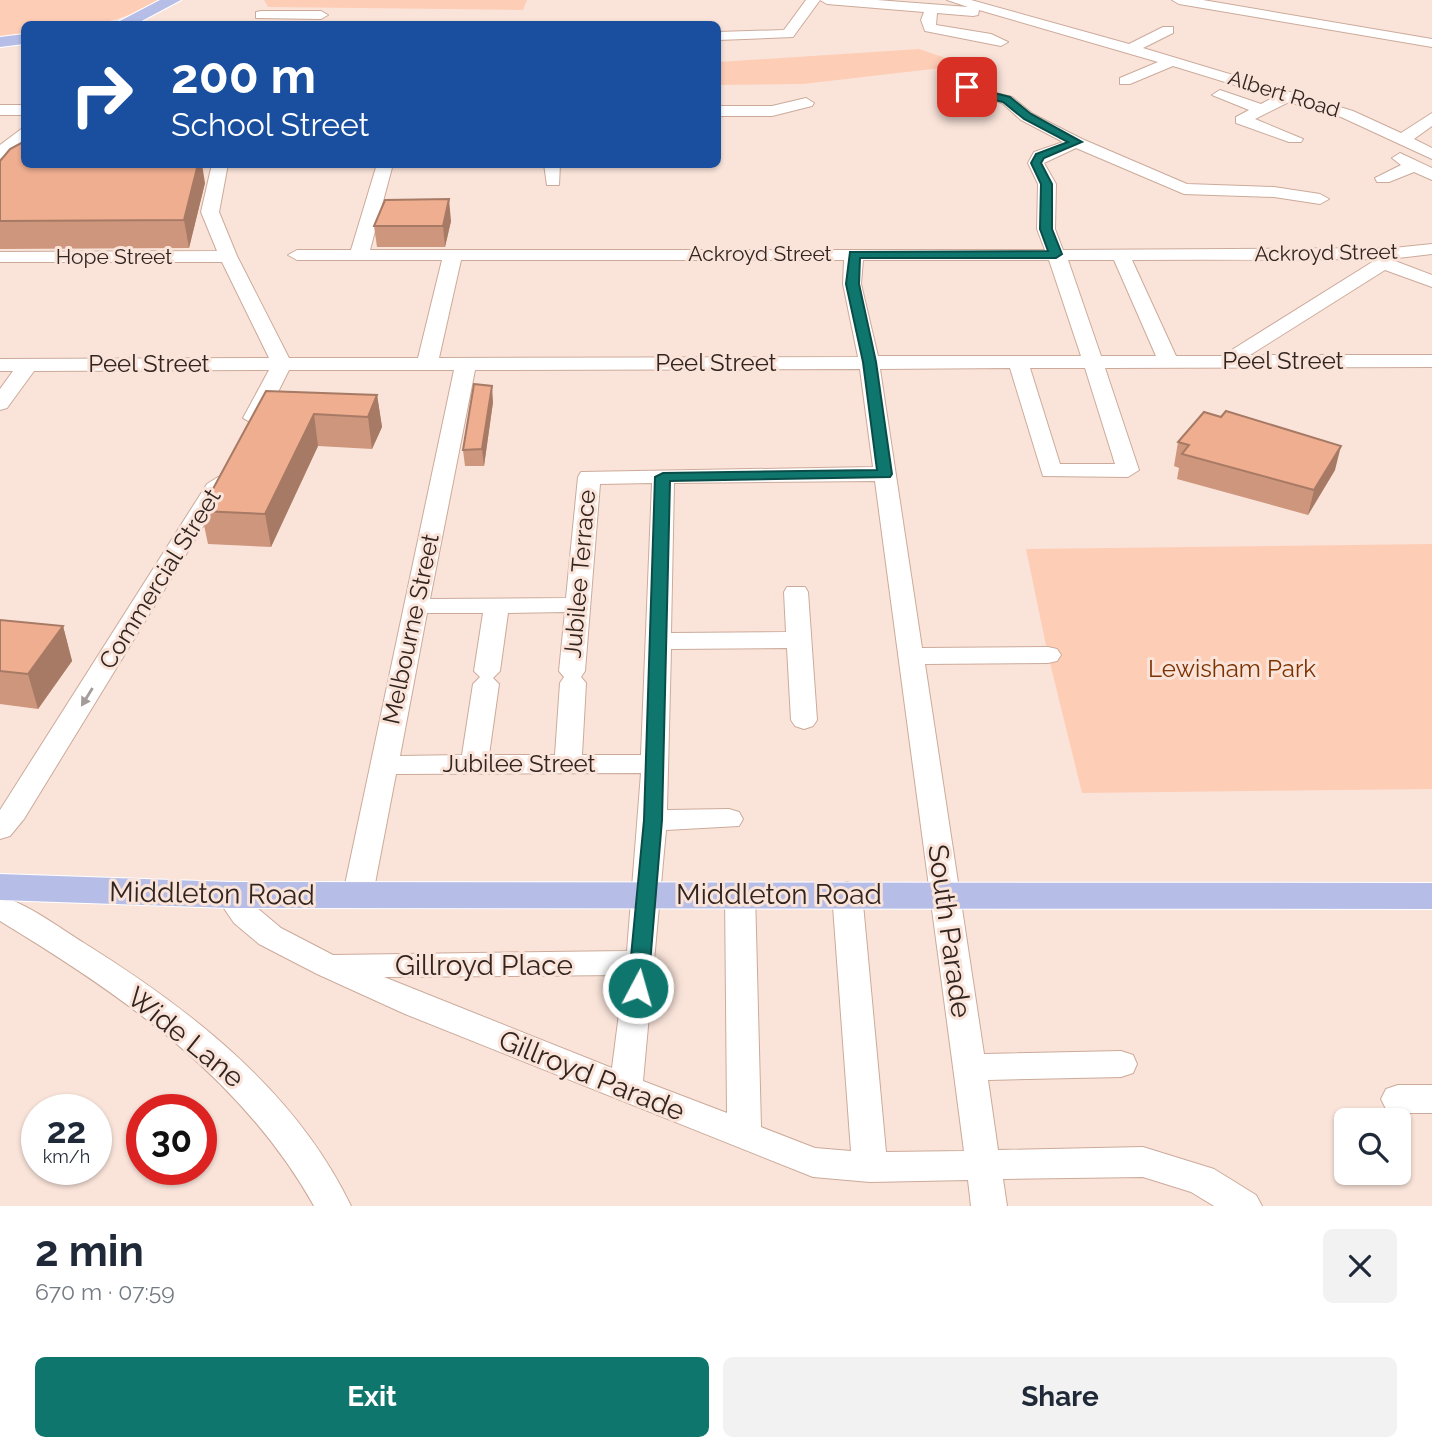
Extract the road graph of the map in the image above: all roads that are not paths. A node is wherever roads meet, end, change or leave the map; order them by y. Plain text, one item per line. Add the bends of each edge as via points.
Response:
1 (173, 0) edge
2 (251, 0) edge
3 (813, 0) edge
4 (827, 0) edge
5 (954, 0) edge
6 (1179, 0) edge
7 (932, 8) junction
8 (321, 15) dead end
9 (1025, 17) junction
10 (260, 20) edge
11 (129, 21) edge
12 (1168, 30) dead end
13 (721, 36) edge
14 (21, 39) edge
15 (0, 42) edge
16 (1001, 42) dead end
17 (1432, 43) edge
18 (1131, 48) junction
19 (1172, 61) junction
20 (1125, 81) dead end
21 (967, 87) dead end
22 (1220, 95) dead end
23 (1288, 96) junction
24 (806, 103) dead end
25 (0, 110) edge
26 (21, 110) edge
27 (1263, 110) junction
28 (721, 111) edge
29 (1224, 114) dead end
30 (1432, 118) edge
31 (1242, 120) junction
32 (21, 135) edge
33 (1405, 138) junction
34 (1295, 139) dead end
35 (1076, 142) junction
36 (2, 153) edge
37 (1432, 154) edge
38 (19, 163) edge
39 (219, 168) edge
40 (384, 168) edge
41 (1432, 175) edge
42 (1383, 177) dead end
43 (1320, 199) dead end
44 (1432, 249) edge
45 (453, 254) junction
46 (854, 254) junction
47 (1056, 254) junction
48 (1120, 254) junction
49 (359, 255) junction
50 (228, 256) junction
51 (297, 256) dead end
52 (0, 257) edge
53 (1388, 258) junction
54 (1432, 281) edge
55 (1168, 361) junction
56 (1227, 361) junction
57 (1432, 361) edge
58 (869, 362) junction
59 (1018, 362) junction
60 (1093, 362) junction
61 (466, 363) junction
62 (282, 364) junction
63 (427, 364) junction
64 (0, 365) edge
65 (28, 365) junction
66 (0, 404) edge
67 (246, 434) edge
68 (228, 469) edge
69 (885, 474) junction
70 (663, 477) junction
71 (796, 593) dead end
72 (578, 605) junction
73 (416, 606) junction
74 (497, 606) junction
75 (801, 640) junction
76 (658, 641) junction
77 (1048, 655) dead end
78 (911, 656) junction
79 (804, 720) dead end
80 (474, 764) junction
81 (568, 764) junction
82 (655, 764) junction
83 (383, 765) junction
84 (729, 819) dead end
85 (653, 820) junction
86 (0, 830) edge
87 (0, 887) edge
88 (740, 893) junction
89 (847, 893) junction
90 (358, 894) junction
91 (647, 894) junction
92 (945, 894) junction
93 (230, 895) junction
94 (1432, 895) edge
95 (0, 907) edge
96 (641, 963) junction
97 (328, 966) junction
98 (1121, 1065) dead end
99 (969, 1067) junction
100 (625, 1088) junction
101 (1398, 1099) dead end
102 (1432, 1099) edge
103 (744, 1136) junction
104 (983, 1166) junction
105 (870, 1167) junction
106 (333, 1206) edge
107 (989, 1206) edge
108 (1244, 1206) edge

1 - 11 main road
2 - 10 street
3 - 13 street via 788,34
4 - 7 street
5 - 9 street, Albert Road
6 - 17 street
7 - 9 street
7 - 16 street via 930,28
8 - 10 street
9 - 18 street, Albert Road
12 - 18 street
14 - 15 main road
18 - 19 street, Albert Road
19 - 20 street
19 - 23 street, Albert Road
21 - 35 street via 1007,100 1027,117
22 - 27 street
23 - 27 street
23 - 33 street, Albert Road
24 - 28 street via 772,111
25 - 26 street
27 - 31 street
29 - 31 street
30 - 33 street
31 - 34 street
32 - 36 street
33 - 37 street, Albert Road
35 - 43 street via 1184,189 1273,192
35 - 47 street via 1040,156 1036,163 1047,184 1046,229
36 - 38 street
39 - 50 street via 210,212
40 - 49 street
41 - 42 street via 1408,162
44 - 53 street, Ackroyd Street
45 - 46 street, Ackroyd Street
45 - 49 street, Ackroyd Street
45 - 63 street
46 - 47 street, Ackroyd Street
46 - 58 street, South Parade via 852,284
47 - 48 street, Ackroyd Street
47 - 60 street
48 - 53 street, Ackroyd Street
48 - 55 street
49 - 51 street, Ackroyd Street
50 - 52 street, Hope Street
50 - 62 street
53 - 54 street
53 - 56 street
55 - 56 street, Peel Street
55 - 60 street, Peel Street
56 - 57 street, Peel Street
58 - 59 street, Peel Street
58 - 61 street, Peel Street
58 - 69 street, South Parade
59 - 60 street, Peel Street
59 - 60 street via 1051,471 1128,470
61 - 63 street, Peel Street
61 - 73 street, Melbourne Street
62 - 63 street, Peel Street
62 - 65 street, Peel Street
62 - 67 street
64 - 65 street, Peel Street
65 - 66 street
68 -> 86 street, Commercial Street
69 - 70 street
69 - 78 street, South Parade
70 - 72 street, Jubilee Terrace via 589,477
70 - 76 street
71 - 75 street
72 - 74 street
72 - 81 street, Jubilee Terrace
73 - 74 street
73 - 83 street, Melbourne Street
74 - 80 street
75 - 76 street
75 - 79 street
76 - 82 street
77 - 78 street
78 - 92 street, South Parade
80 - 81 street, Jubilee Street
80 - 83 street, Jubilee Street
81 - 82 street, Jubilee Street
82 - 85 street
83 - 90 street, Melbourne Street
84 - 85 street
85 - 91 street
87 - 93 main road, Middleton Road
88 - 89 main road, Middleton Road
88 - 91 main road, Middleton Road
88 - 103 street
89 - 92 main road, Middleton Road
89 - 105 street
90 - 91 main road, Middleton Road
90 - 93 main road, Middleton Road
91 - 96 street
92 - 94 main road, Middleton Road
92 - 99 street, South Parade
93 - 97 street, Gillroyd Parade via 270,936
95 - 106 street, Wide Lane via 137,995 255,1093 288,1134
96 - 97 street, Gillroyd Place
96 - 100 street
97 - 100 street, Gillroyd Parade
98 - 99 street
99 - 104 street, South Parade
100 - 103 street, Gillroyd Parade
101 - 102 street
103 - 105 street, Gillroyd Parade via 813,1162
104 - 105 street, Gillroyd Parade
104 - 107 street, South Parade
104 - 108 street, Gillroyd Parade via 1143,1162 1202,1180

